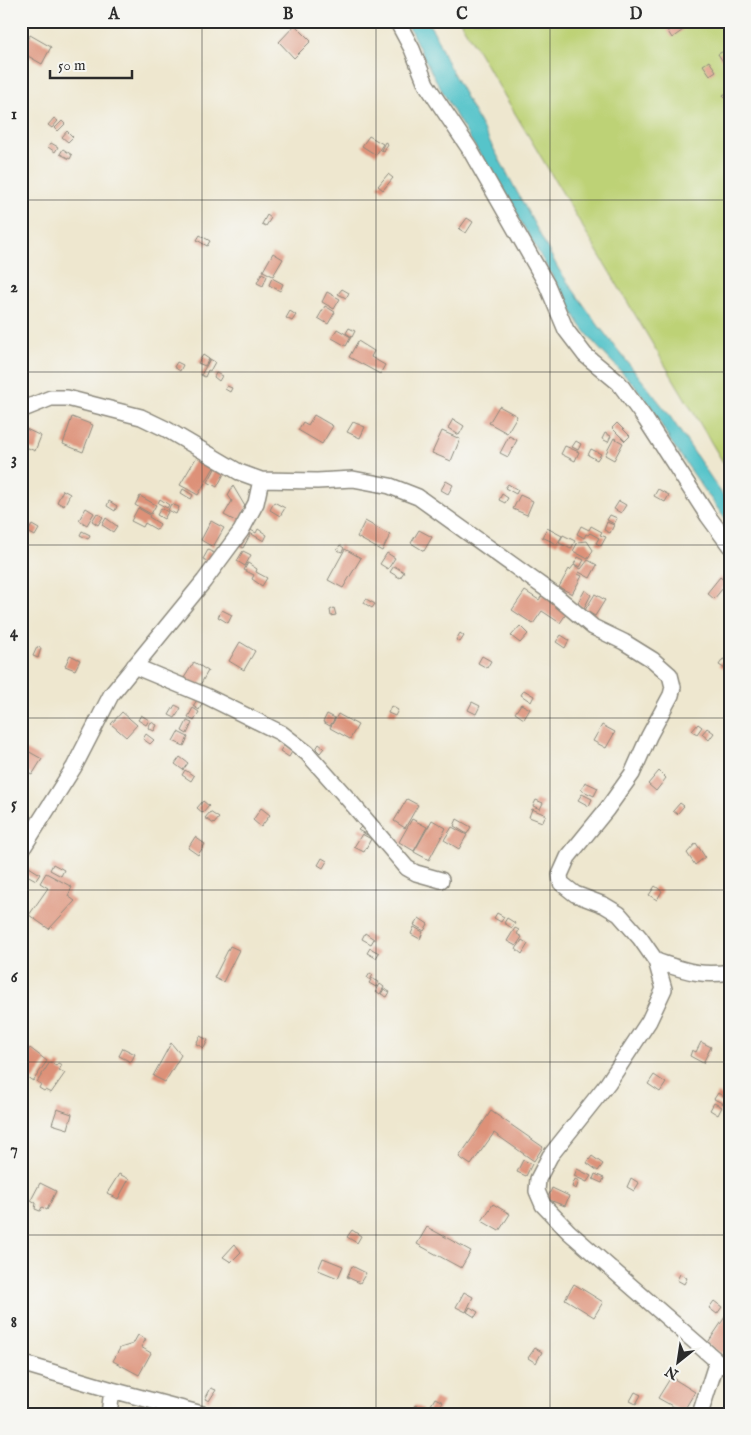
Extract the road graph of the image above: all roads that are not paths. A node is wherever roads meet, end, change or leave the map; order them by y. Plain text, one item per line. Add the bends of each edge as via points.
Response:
1 (397, 21) edge
2 (21, 410) edge
3 (261, 480) junction
4 (730, 546) edge
5 (134, 666) junction
6 (21, 851) edge
7 (441, 880) dead end
8 (656, 961) junction
9 (730, 972) edge
10 (21, 1363) edge
11 (724, 1365) edge
12 (112, 1390) junction
13 (109, 1414) edge
14 (202, 1414) edge
15 (700, 1414) edge

1 - 4 street via 426,84 469,148 547,285 566,330 585,355 618,383
2 - 3 street via 51,398 67,398 126,412 166,429 239,472
3 - 5 street via 256,503 241,531 204,582
3 - 8 street via 353,479 390,486 418,497 594,627 653,660 670,675 671,695 632,774 568,857 560,876 561,883 575,894 619,914
5 - 6 street via 111,695 74,767
5 - 7 street via 206,696 281,733 307,753 407,868
8 - 9 street via 691,973
8 - 11 street via 664,989 649,1021 608,1083 550,1156 538,1179 538,1191 542,1205 569,1232
10 - 12 street
11 - 15 street
12 - 13 street
12 - 14 street

